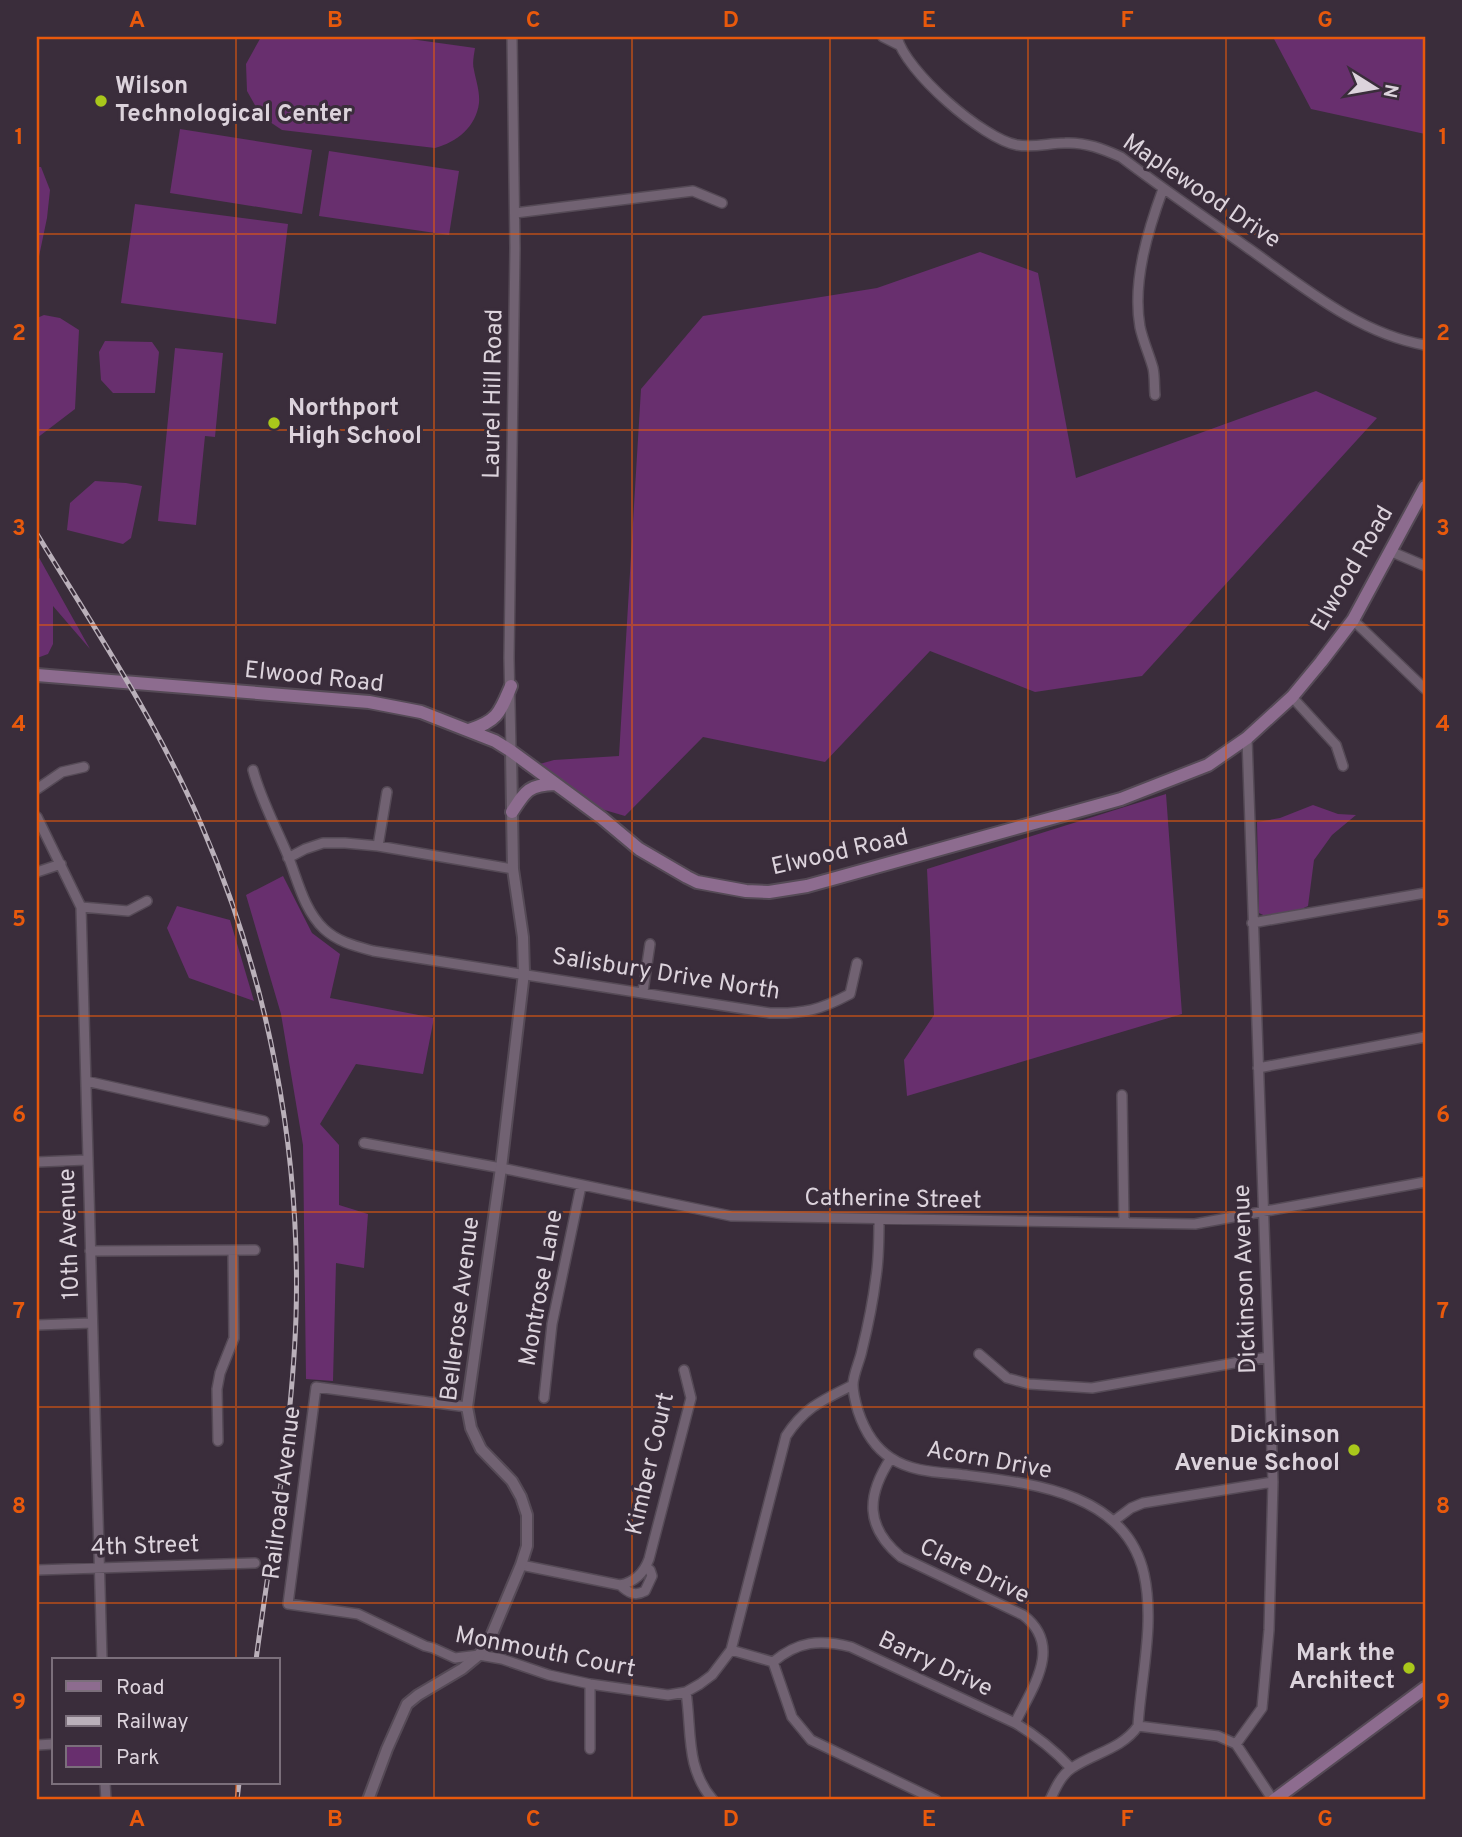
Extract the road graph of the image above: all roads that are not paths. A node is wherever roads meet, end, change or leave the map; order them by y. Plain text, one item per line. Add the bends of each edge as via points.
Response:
1 (512, 37) edge
2 (883, 37) edge
3 (898, 41) edge
4 (1163, 189) junction
5 (722, 202) dead end
6 (515, 213) junction
7 (1425, 345) edge
8 (1155, 395) dead end
9 (1425, 487) edge
10 (1392, 552) junction
11 (1425, 566) edge
12 (1353, 620) junction
13 (37, 675) edge
14 (511, 686) junction
15 (1425, 689) edge
16 (1292, 697) junction
17 (470, 730) junction
18 (1247, 738) junction
19 (511, 751) junction
20 (1343, 766) dead end
21 (84, 767) dead end
22 (253, 770) dead end
23 (555, 784) junction
24 (37, 789) edge
25 (387, 792) dead end
26 (512, 812) junction
27 (37, 817) edge
28 (378, 846) junction
29 (288, 858) junction
30 (61, 864) junction
31 (513, 869) junction
32 (37, 872) edge
33 (1425, 893) edge
34 (147, 901) dead end
35 (81, 907) junction
36 (1252, 923) junction
37 (650, 944) dead end
38 (857, 963) dead end
39 (524, 973) junction
40 (643, 991) junction
41 (1425, 1037) edge
42 (1258, 1068) junction
43 (86, 1081) junction
44 (1122, 1095) dead end
45 (264, 1121) dead end
46 (364, 1143) dead end
47 (86, 1160) junction
48 (37, 1162) edge
49 (501, 1168) junction
50 (1425, 1182) edge
51 (581, 1186) junction
52 (1263, 1213) junction
53 (879, 1219) junction
54 (1124, 1223) junction
55 (255, 1250) dead end
56 (90, 1251) junction
57 (233, 1252) junction
58 (92, 1323) junction
59 (37, 1325) edge
60 (979, 1354) dead end
61 (1268, 1357) junction
62 (684, 1370) dead end
63 (853, 1385) junction
64 (544, 1398) dead end
65 (467, 1407) junction
66 (218, 1441) dead end
67 (891, 1458) junction
68 (1273, 1482) junction
69 (1115, 1520) junction
70 (255, 1563) dead end
71 (522, 1565) junction
72 (99, 1567) junction
73 (646, 1567) junction
74 (37, 1570) edge
75 (620, 1585) junction
76 (288, 1604) joint
77 (731, 1650) junction
78 (479, 1655) junction
79 (102, 1658) edge
80 (773, 1662) junction
81 (590, 1684) junction
82 (1425, 1688) edge
83 (686, 1692) junction
84 (1015, 1723) junction
85 (1138, 1726) junction
86 (1236, 1744) junction
87 (590, 1749) dead end
88 (1071, 1768) junction
89 (368, 1800) edge
90 (713, 1800) edge
91 (936, 1800) edge
92 (1049, 1800) edge
93 (1273, 1800) edge

1 - 6 street, Laurel Hill Road
2 - 3 street
3 - 4 street, Maplewood Drive via 927,83 997,139 1016,145 1093,146 1121,158
4 - 7 street, Maplewood Drive via 1330,305 1403,341
4 - 8 street via 1153,215 1138,301
5 - 6 street via 693,191
6 - 14 street, Laurel Hill Road
9 - 10 main road, Elwood Road
10 - 11 street
10 - 12 main road, Elwood Road
12 - 15 street
12 - 16 main road, Elwood Road
13 - 17 main road, Elwood Road via 369,702 421,712
14 - 17 main road via 499,714
14 - 19 street, Laurel Hill Road
16 - 18 main road, Elwood Road
16 - 20 street via 1336,745
17 - 19 main road, Elwood Road
18 - 23 main road, Elwood Road via 1208,765 1121,799 846,877 769,892 687,877 639,849
18 - 36 street, Dickinson Avenue
19 - 23 main road, Elwood Road
19 - 26 street, Bellerose Avenue
21 - 24 street via 62,772
22 - 29 street, Salisbury Drive North
23 - 26 main road via 537,785 524,792
25 - 28 street
26 - 31 street, Bellerose Avenue
27 - 30 street, 10th Avenue
28 - 29 street via 323,843
28 - 31 street
29 - 39 street, Salisbury Drive North via 313,916 337,939 373,951
30 - 32 street
30 - 35 street, 10th Avenue
31 - 39 street, Bellerose Avenue
33 - 36 street
34 - 35 street via 128,911
35 - 43 street, 10th Avenue
36 - 42 street, Dickinson Avenue
37 - 40 street
38 - 40 street, Salisbury Drive North via 849,994 815,1011 793,1014
39 - 40 street, Salisbury Drive North
39 - 49 street, Bellerose Avenue
41 - 42 street
42 - 52 street, Dickinson Avenue
43 - 45 street
43 - 47 street, 10th Avenue
44 - 54 street
46 - 49 street, Catherine Street
47 - 48 street
47 - 56 street, 10th Avenue
49 - 51 street, Catherine Street
49 - 65 street, Bellerose Avenue
50 - 52 street, Catherine Street
51 - 53 street, Catherine Street via 731,1216
51 - 64 street, Montrose Lane via 552,1324
52 - 54 street, Catherine Street via 1195,1224
52 - 61 street, Dickinson Avenue
53 - 54 street, Catherine Street
53 - 63 street, Acorn Drive via 876,1275
55 - 57 street
56 - 57 street
56 - 58 street, 10th Avenue
57 - 66 street via 234,1338 217,1389
58 - 59 street
58 - 72 street, 10th Avenue
60 - 61 street via 1007,1378 1092,1388
61 - 68 street, Dickinson Avenue
62 - 73 street, Kimber Court via 691,1398
63 - 67 street, Acorn Drive via 864,1425 875,1444
63 - 77 street via 814,1405 786,1436
65 - 71 street, Bellerose Avenue via 481,1449 521,1497 528,1531
65 - 76 street, Railroad Avenue via 316,1387
67 - 69 street, Acorn Drive via 915,1468 1051,1489
67 - 84 street, Clare Drive via 874,1489 872,1506 885,1544 901,1558 1023,1615 1041,1637 1043,1662
68 - 69 street via 1143,1503
68 - 86 street, Dickinson Avenue via 1262,1708
69 - 85 street via 1143,1571 1148,1598
70 - 72 street, 4th Street
71 - 75 street, Kimber Court
71 - 78 street, Bellerose Avenue
72 - 74 street, 4th Street
72 - 79 street, 10th Avenue
73 - 75 street, Kimber Court via 632,1581
73 - 75 street, Kimber Court via 652,1576 645,1591 634,1594
76 - 78 street, Monmouth Court via 358,1614 455,1658
77 - 80 street
77 - 83 street via 712,1675
78 - 81 street, Monmouth Court
78 - 89 street, Bellerose Avenue via 407,1704
80 - 84 street, Barry Drive via 806,1643 843,1645
80 - 91 street via 792,1717 811,1740
81 - 83 street, Monmouth Court via 660,1694
81 - 87 street
82 - 93 main road
83 - 90 street via 691,1756 697,1776
84 - 88 street, Barry Drive via 1035,1734
85 - 86 street via 1218,1736
85 - 88 street via 1129,1739
86 - 93 street
88 - 92 street

